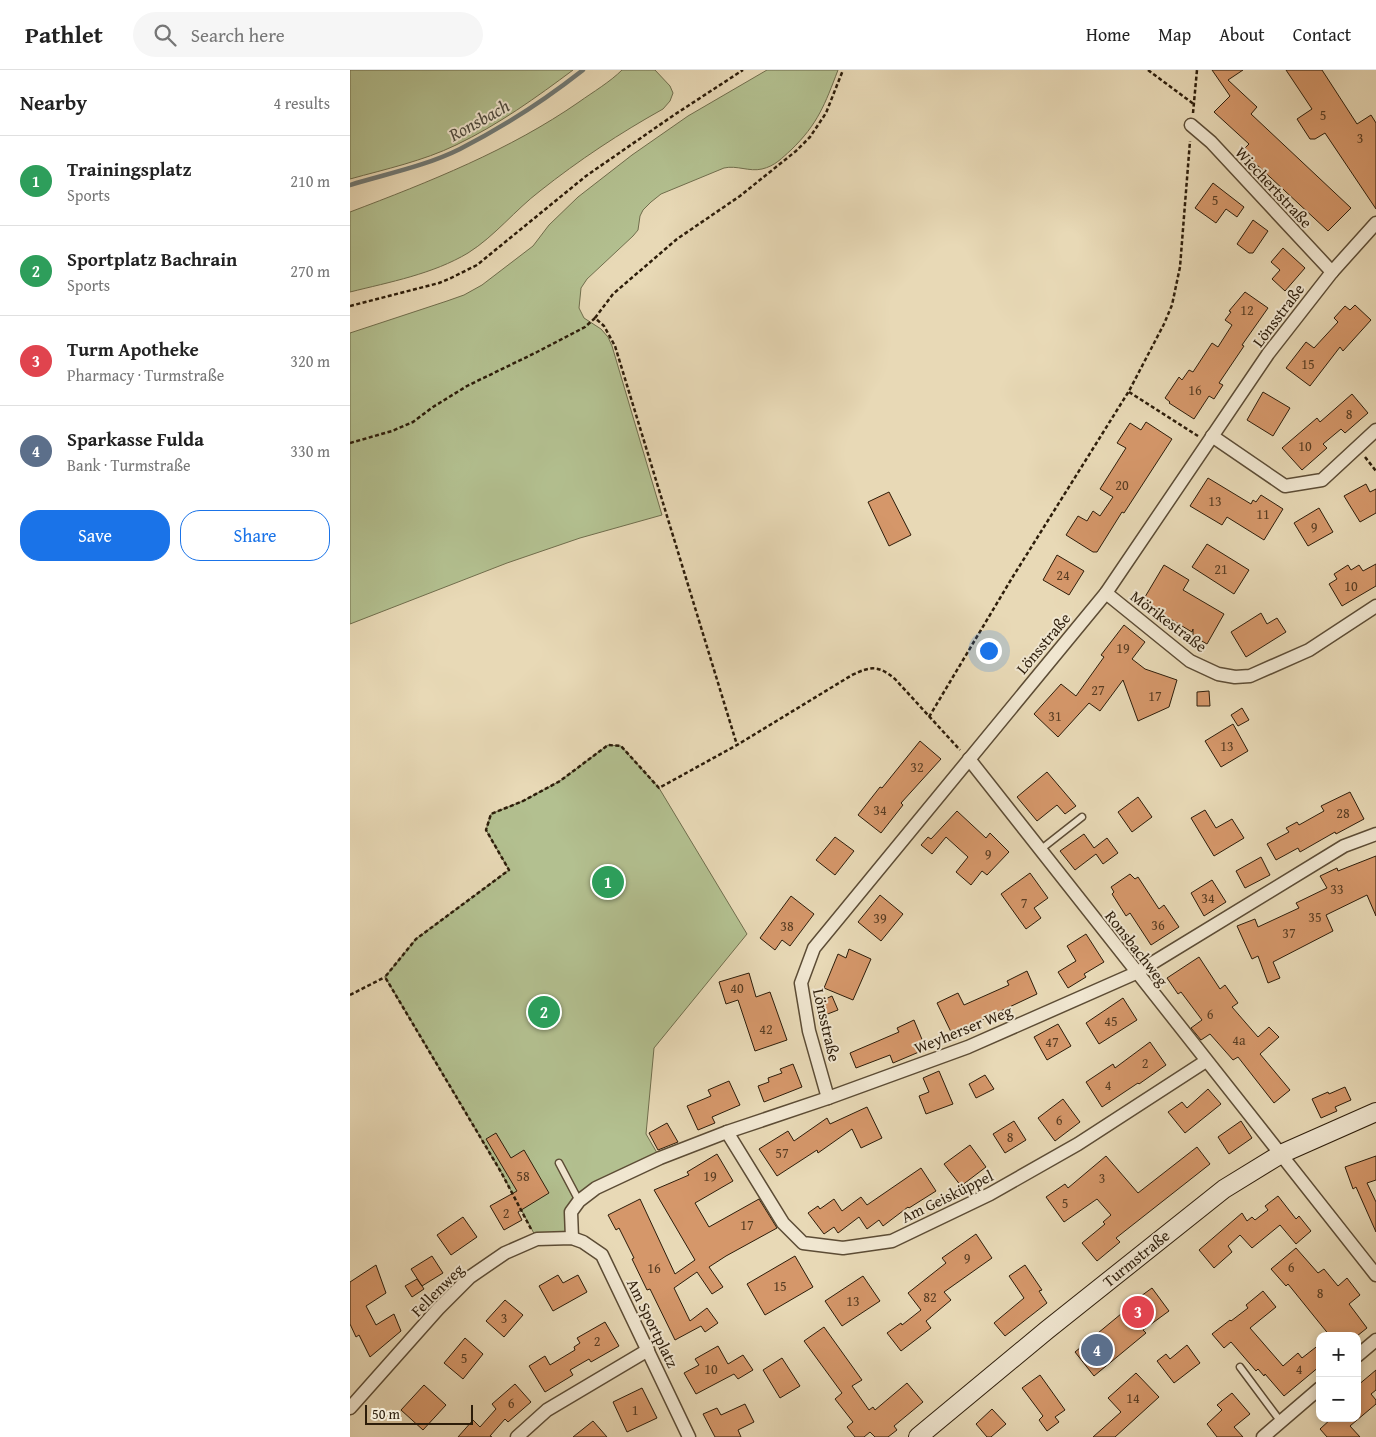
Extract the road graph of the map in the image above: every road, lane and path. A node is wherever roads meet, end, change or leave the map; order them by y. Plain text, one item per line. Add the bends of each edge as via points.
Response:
1 (743, 70) edge
2 (843, 70) edge
3 (1148, 70) edge
4 (1197, 70) edge
5 (1195, 105) junction
6 (1192, 125) junction
7 (1376, 224) edge
8 (1332, 272) junction
9 (350, 306) edge
10 (595, 318) junction
11 (1129, 392) junction
12 (1376, 430) edge
13 (1210, 440) junction
14 (350, 443) edge
15 (1357, 447) junction
16 (1376, 471) edge
17 (1106, 593) junction
18 (1376, 606) edge
19 (929, 716) junction
20 (737, 745) junction
21 (958, 747) dead end
22 (968, 759) junction
23 (1082, 817) dead end
24 (1376, 834) edge
25 (1040, 850) junction
26 (1136, 972) junction
27 (385, 977) junction
28 (350, 995) edge
29 (1206, 1062) junction
30 (828, 1098) junction
31 (1376, 1112) edge
32 (727, 1132) junction
33 (1281, 1154) junction
34 (560, 1163) dead end
35 (579, 1201) junction
36 (572, 1238) junction
37 (537, 1239) junction
38 (1376, 1275) edge
39 (1376, 1340) edge
40 (648, 1350) junction
41 (1361, 1353) edge
42 (1240, 1367) dead end
43 (1316, 1391) edge
44 (350, 1408) edge
45 (1281, 1422) junction
46 (517, 1437) edge
47 (690, 1437) edge
48 (918, 1437) edge
49 (1263, 1437) edge

1 - 9 path via 586,176 477,264 438,283
2 - 10 path via 826,113 796,151 740,196 677,238 613,294
3 - 5 path
4 - 5 path
5 - 6 path
6 - 8 street, Wiechertstraße
6 - 11 path via 1177,287 1164,324
7 - 8 street, Lönsstraße
8 - 13 street, Lönsstraße via 1268,354
10 - 14 path via 538,352 467,386 413,422
10 - 20 path via 604,326 615,346
11 - 13 path
11 - 19 path
12 - 15 street
13 - 15 street via 1286,486 1322,480
13 - 17 street, Lönsstraße
15 - 16 path
17 - 18 street, Mörikestraße via 1190,661 1218,674 1235,676 1250,676 1309,650
17 - 22 street, Lönsstraße
19 - 20 path via 886,672 866,668
19 - 21 path
20 - 27 path via 659,788 621,746 608,745 560,781 491,814 486,830 509,870 416,939
22 - 25 street, Ronsbachweg
22 - 30 street, Lönsstraße via 814,948 801,983 809,1031
23 - 25 lane
24 - 26 street, Weyherser Weg via 1344,846
25 - 26 street, Ronsbachweg
26 - 29 street, Ronsbachweg
26 - 30 street, Weyherser Weg via 968,1047
27 - 28 path
27 - 37 path
29 - 32 street, Am Geisküppel via 1078,1144 990,1194 892,1241 843,1248 803,1243 783,1223
29 - 33 street, Ronsbachweg
30 - 32 street, Weyherser Weg
31 - 33 main road, Turmstraße
32 - 35 street, Weyherser Weg via 660,1158 596,1188
33 - 38 street, Ronsbachweg
33 - 48 main road, Turmstraße via 1224,1189 1170,1231
34 - 35 lane
35 - 36 street via 572,1212
36 - 37 street, Fellenweg
36 - 40 street, Am Sportplatz via 602,1255
37 - 44 street, Fellenweg via 505,1253 470,1277
39 - 41 street
40 - 46 street via 547,1410
40 - 47 street, Am Sportplatz
42 - 45 lane
43 - 45 street
45 - 49 street

